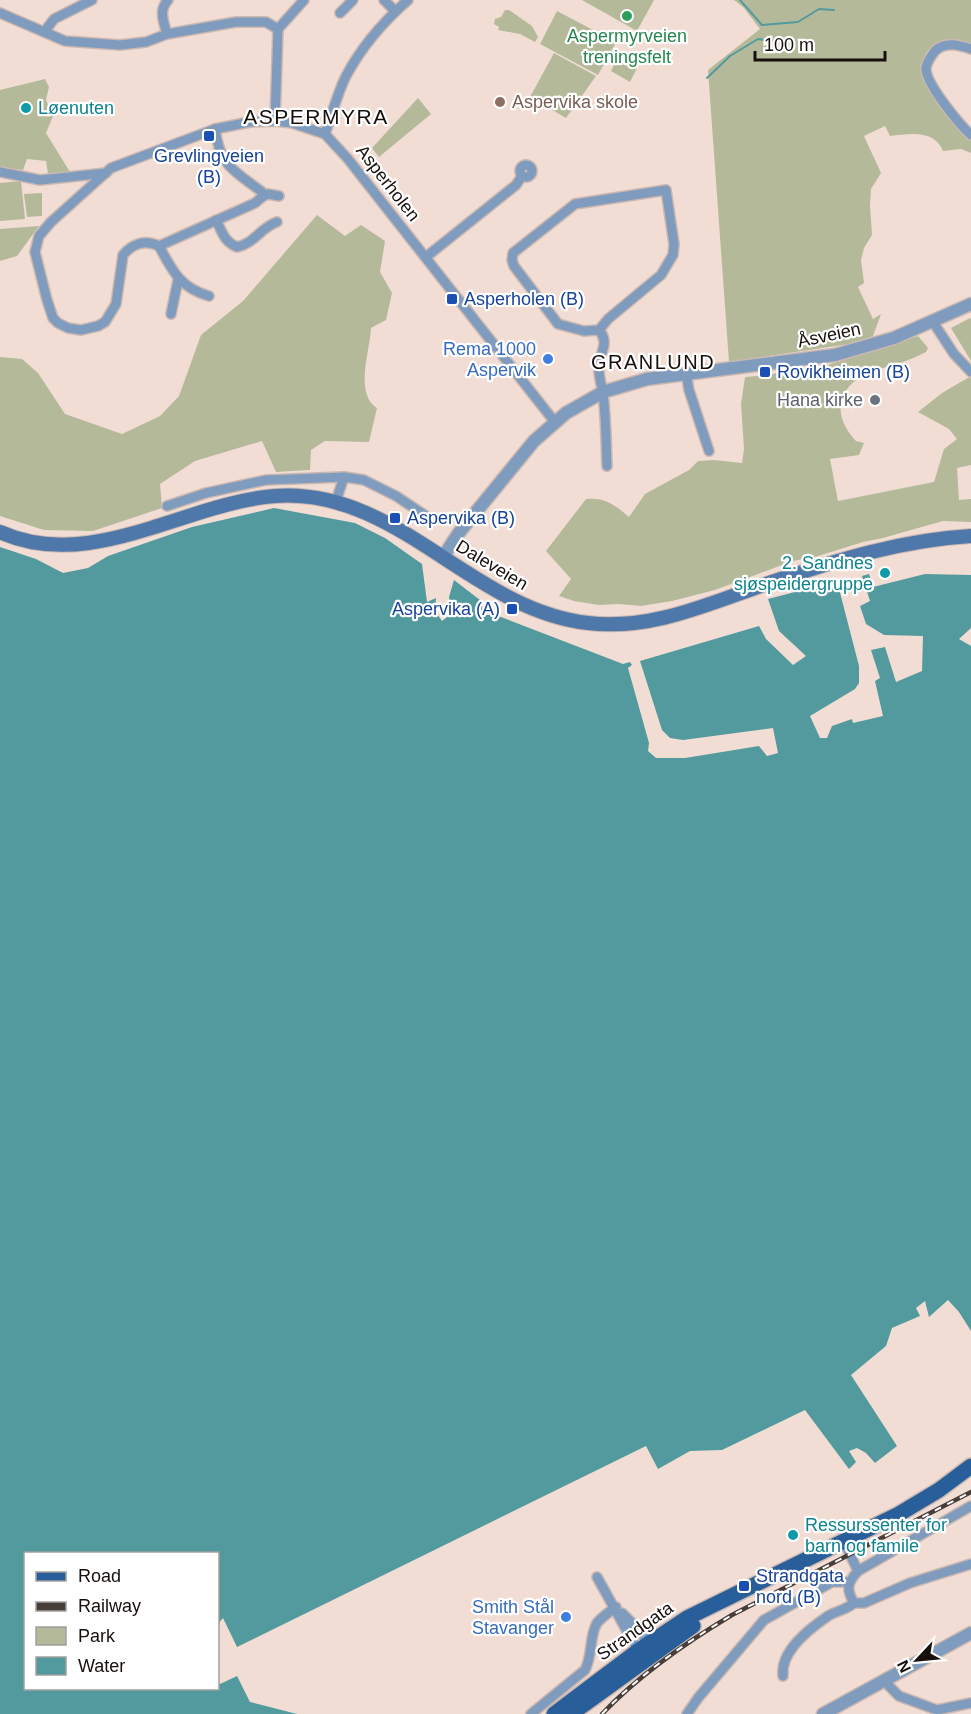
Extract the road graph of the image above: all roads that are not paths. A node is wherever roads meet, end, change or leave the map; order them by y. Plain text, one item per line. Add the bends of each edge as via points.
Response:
1 (67, 0) edge
2 (92, 0) edge
3 (168, 0) edge
4 (304, 0) edge
5 (353, 0) edge
6 (384, 0) edge
7 (408, 0) edge
8 (72, 10) junction
9 (395, 11) junction
10 (0, 13) edge
11 (340, 13) dead end
12 (278, 29) junction
13 (45, 31) junction
14 (167, 34) junction
15 (971, 49) edge
16 (275, 121) junction
17 (215, 129) junction
18 (326, 134) junction
19 (971, 135) edge
20 (0, 172) edge
21 (106, 173) junction
22 (522, 176) dead end
23 (279, 196) dead end
24 (262, 197) junction
25 (216, 220) junction
26 (277, 222) dead end
27 (159, 246) junction
28 (426, 257) junction
29 (178, 279) junction
30 (209, 296) dead end
31 (971, 304) edge
32 (171, 314) dead end
33 (933, 322) junction
34 (599, 330) junction
35 (971, 372) edge
36 (687, 373) junction
37 (603, 392) junction
38 (554, 421) junction
39 (709, 450) dead end
40 (607, 466) dead end
41 (344, 477) junction
42 (336, 501) junction
43 (167, 506) dead end
44 (429, 518) dead end
45 (0, 532) edge
46 (971, 536) edge
47 (443, 557) junction
48 (971, 1466) edge
49 (971, 1506) edge
50 (844, 1542) junction
51 (971, 1564) edge
52 (858, 1570) junction
53 (597, 1577) dead end
54 (848, 1582) junction
55 (854, 1604) junction
56 (615, 1607) junction
57 (971, 1633) edge
58 (646, 1650) junction
59 (783, 1676) dead end
60 (886, 1680) junction
61 (971, 1703) edge
62 (531, 1714) edge
63 (554, 1714) edge
64 (571, 1714) edge
65 (687, 1714) edge
66 (823, 1714) edge

1 - 8 street
2 - 8 street
3 - 14 street via 162,16
4 - 12 street
5 - 11 street
6 - 9 street
7 - 9 street
8 - 13 street via 54,19
9 - 18 street via 365,46 346,77
10 - 13 street
12 - 14 street via 267,22 236,22
12 - 16 street
13 - 14 street via 75,44 120,45 146,42
15 - 19 street via 949,44 937,49 926,68 933,87
16 - 17 street
16 - 18 street
17 - 21 street
17 - 24 street via 223,158 237,175 262,192
18 - 28 street, Asperholen
20 - 21 street via 40,180
21 - 27 street via 39,236 35,252 53,318 75,330 105,322 116,304 123,255 136,244 152,242
22 - 28 street via 516,185
23 - 24 street
24 - 25 street
25 - 26 street via 229,243 237,247 251,242 265,227
25 - 27 street
27 - 29 street
28 - 38 street, Asperholen
29 - 30 street via 195,292
29 - 32 street
31 - 33 street, Åsveien
33 - 35 street
33 - 36 street, Åsveien via 835,355
34 - 34 street via 584,331 558,324 514,266 511,256 575,204 666,190 673,255 661,275
34 - 37 street via 605,341 599,365
36 - 37 street, Åsveien via 632,382
36 - 39 street
37 - 38 street, Åsveien
37 - 40 street
38 - 47 street, Åsveien via 515,464
41 - 42 street
41 - 43 street via 266,480
41 - 44 street via 364,480
42 - 45 main road, Daleveien via 275,496 230,504 87,543 31,541
42 - 47 main road, Daleveien via 378,517
46 - 47 main road, Daleveien via 876,550 672,616 635,624 588,623 555,617 495,591
48 - 50 main road, Strandgata via 920,1502
49 - 52 street
50 - 52 street
50 - 58 main road, Strandgata via 699,1612
51 - 55 street
52 - 54 street
53 - 56 street
54 - 55 street via 847,1592
54 - 65 street via 832,1582 764,1620
55 - 59 street via 830,1615 798,1641 787,1655
56 - 58 street via 641,1632
56 - 62 street via 596,1625 585,1670
57 - 60 street
58 - 63 main road, Strandgata
58 - 64 main road, Strandgata
60 - 61 street via 899,1696 937,1710
60 - 66 street

